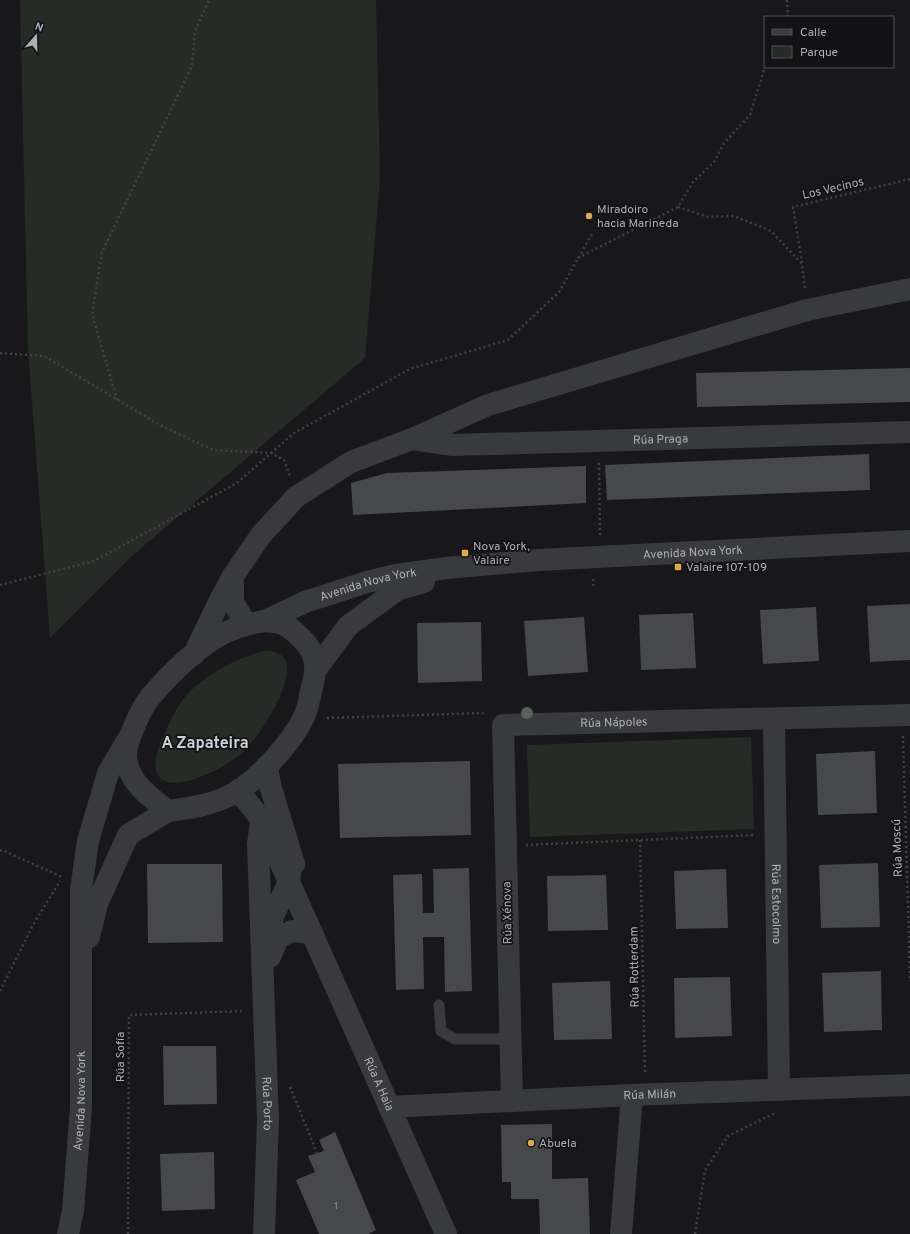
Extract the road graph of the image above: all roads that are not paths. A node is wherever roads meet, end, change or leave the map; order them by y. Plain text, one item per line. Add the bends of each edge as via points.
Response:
1 (910, 289) edge
2 (910, 432) edge
3 (412, 439) junction
4 (910, 541) edge
5 (476, 566) junction
6 (233, 576) junction
7 (256, 622) junction
8 (194, 654) junction
9 (317, 668) junction
10 (906, 715) edge
11 (774, 719) junction
12 (504, 725) joint
13 (131, 735) junction
14 (267, 766) junction
15 (238, 790) junction
16 (168, 810) junction
17 (261, 819) junction
18 (293, 860) junction
19 (289, 882) junction
20 (312, 933) junction
21 (82, 967) junction
22 (263, 973) junction
23 (439, 1005) dead end
24 (510, 1039) junction
25 (910, 1085) edge
26 (779, 1090) junction
27 (639, 1095) junction
28 (512, 1101) junction
29 (389, 1107) junction
30 (68, 1234) edge
31 (264, 1234) edge
32 (446, 1234) edge
33 (621, 1234) edge

1 - 3 street via 807,310 488,405
2 - 3 street, Rúa Praga via 453,445
3 - 6 street via 351,462 296,497 261,535
4 - 5 street, Avenida Nova York via 592,557
5 - 7 street, Avenida Nova York via 403,574 367,582
5 - 9 street, Avenida Nova York via 397,590 348,626
6 - 7 street via 233,602
6 - 8 street
7 - 8 street, Avenida Nova York via 223,634
7 - 9 street via 280,621 295,632 309,646
8 - 13 street via 150,698
9 - 14 street via 305,716 288,743
10 - 11 street, Rúa Nápoles
11 - 12 street, Rúa Nápoles
11 - 26 street, Rúa Estocolmo
12 - 24 street, Rúa Xénova
13 - 16 street via 126,758 134,781 147,795
13 - 21 street, Avenida Nova York via 108,772 88,841 81,890
14 - 15 street
14 - 18 street, Rúa A Haia via 270,785
15 - 16 street via 192,808
15 - 17 street, Rúa A Haia
16 - 21 street, Avenida Nova York via 128,835 98,904
17 - 19 street, Rúa A Haia
17 - 22 street, Rúa Porto via 258,844
18 - 19 street, Rúa A Haia
18 - 20 street, Rúa A Haia
19 - 20 street, Rúa A Haia
19 - 22 street, Rúa Porto via 273,916
20 - 22 street, Rúa Porto via 292,931 278,938
20 - 29 street, Rúa A Haia
21 - 30 street, Avenida Nova York via 81,1108 73,1211
22 - 31 street, Rúa Porto via 268,1120
23 - 24 lane via 441,1031 455,1039
24 - 28 street, Rúa Xénova
25 - 26 street, Rúa Milán
26 - 27 street, Rúa Milán
27 - 28 street, Rúa Milán
27 - 33 street
28 - 29 street, Rúa Milán
29 - 32 street, Rúa A Haia

